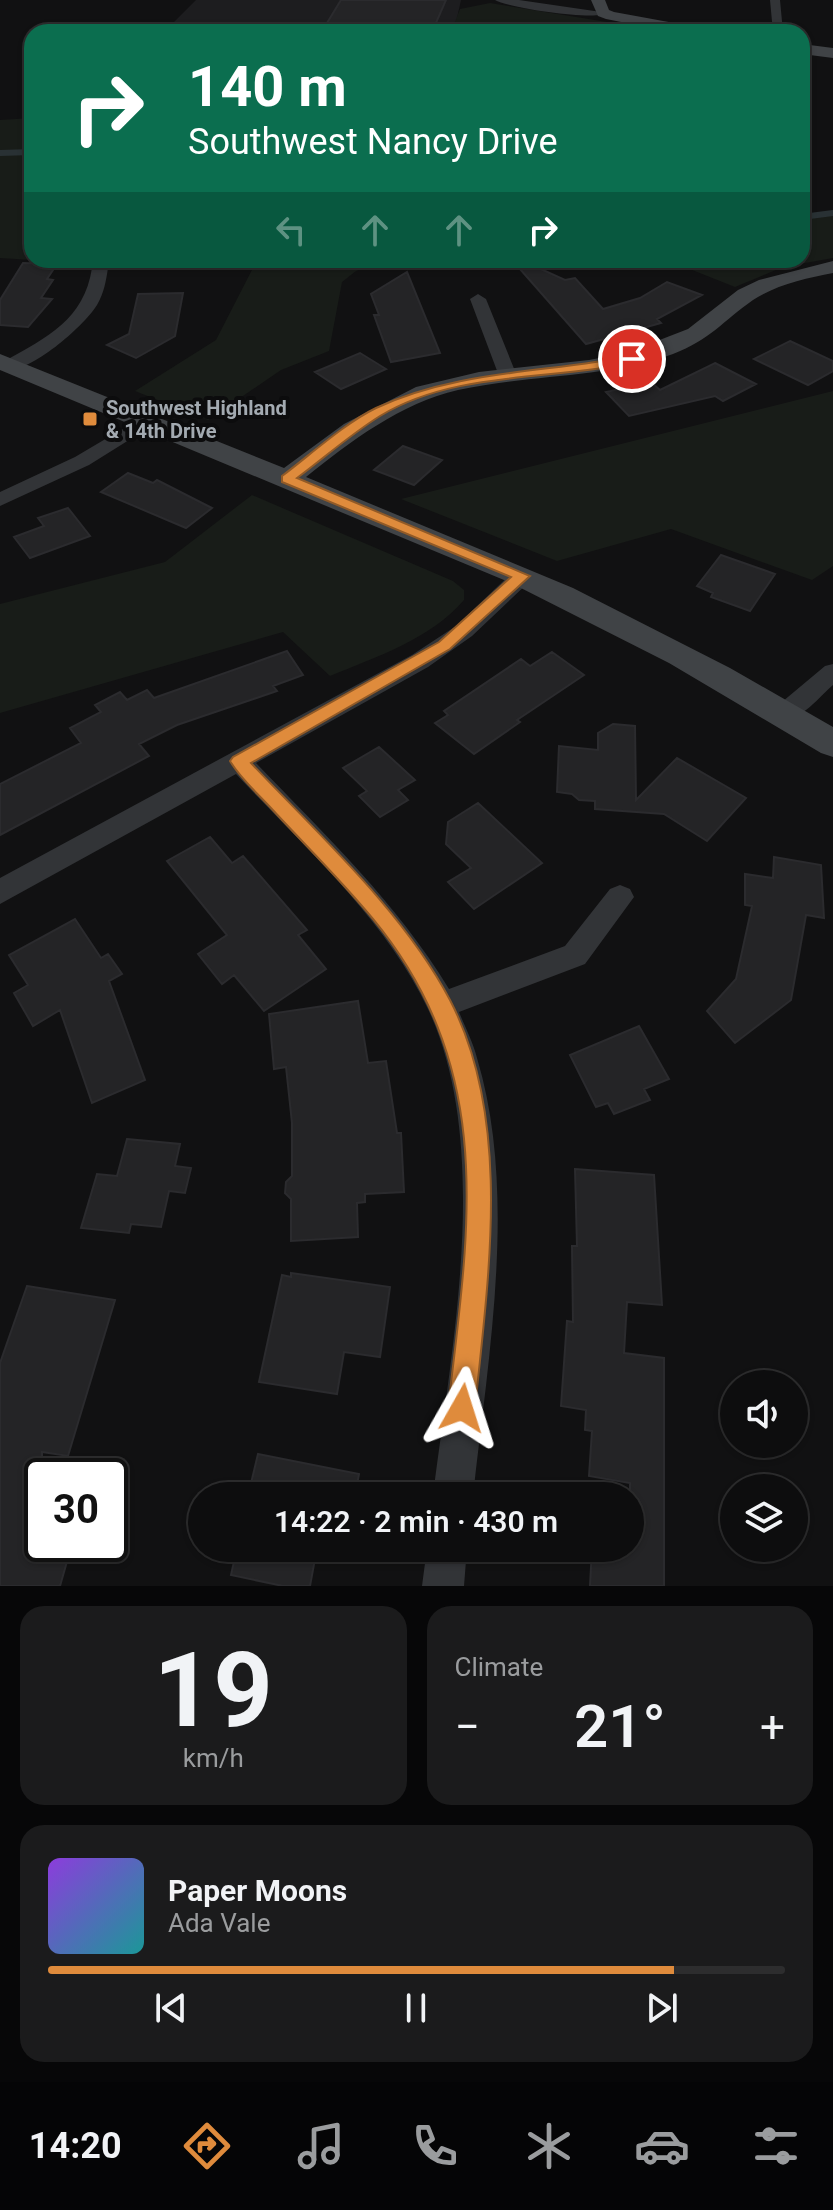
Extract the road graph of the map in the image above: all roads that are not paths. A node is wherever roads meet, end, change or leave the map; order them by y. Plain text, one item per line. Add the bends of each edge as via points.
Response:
1 (500, 0) edge
2 (775, 0) edge
3 (601, 6) edge
4 (650, 24) edge
5 (777, 24) edge
6 (810, 50) edge
7 (833, 53) edge
8 (833, 267) edge
9 (100, 268) dead end
10 (478, 299) dead end
11 (6, 363) edge
12 (508, 376) junction
13 (146, 421) junction
14 (287, 479) junction
15 (0, 500) edge
16 (522, 576) junction
17 (833, 672) edge
18 (785, 713) junction
19 (833, 744) edge
20 (239, 761) junction
21 (0, 892) edge
22 (620, 897) dead end
23 (442, 1005) junction
24 (454, 1482) edge
25 (446, 1562) edge
26 (443, 1586) edge

1 - 3 street
2 - 5 street
3 - 4 street
6 - 7 street
8 - 12 street via 760,288 707,328 653,353 578,370
9 - 11 street via 99,286 86,311 58,336
10 - 12 street
11 - 13 street
12 - 14 street via 454,384 401,401 355,426
13 - 14 street
13 - 15 street via 82,461
14 - 16 street
16 - 18 street via 683,655
16 - 20 street via 445,645
17 - 18 street
18 - 19 street
20 - 21 street
20 - 23 street via 382,915
22 - 23 street via 575,955
23 - 24 street via 473,1111 479,1182 477,1262
25 - 26 street

